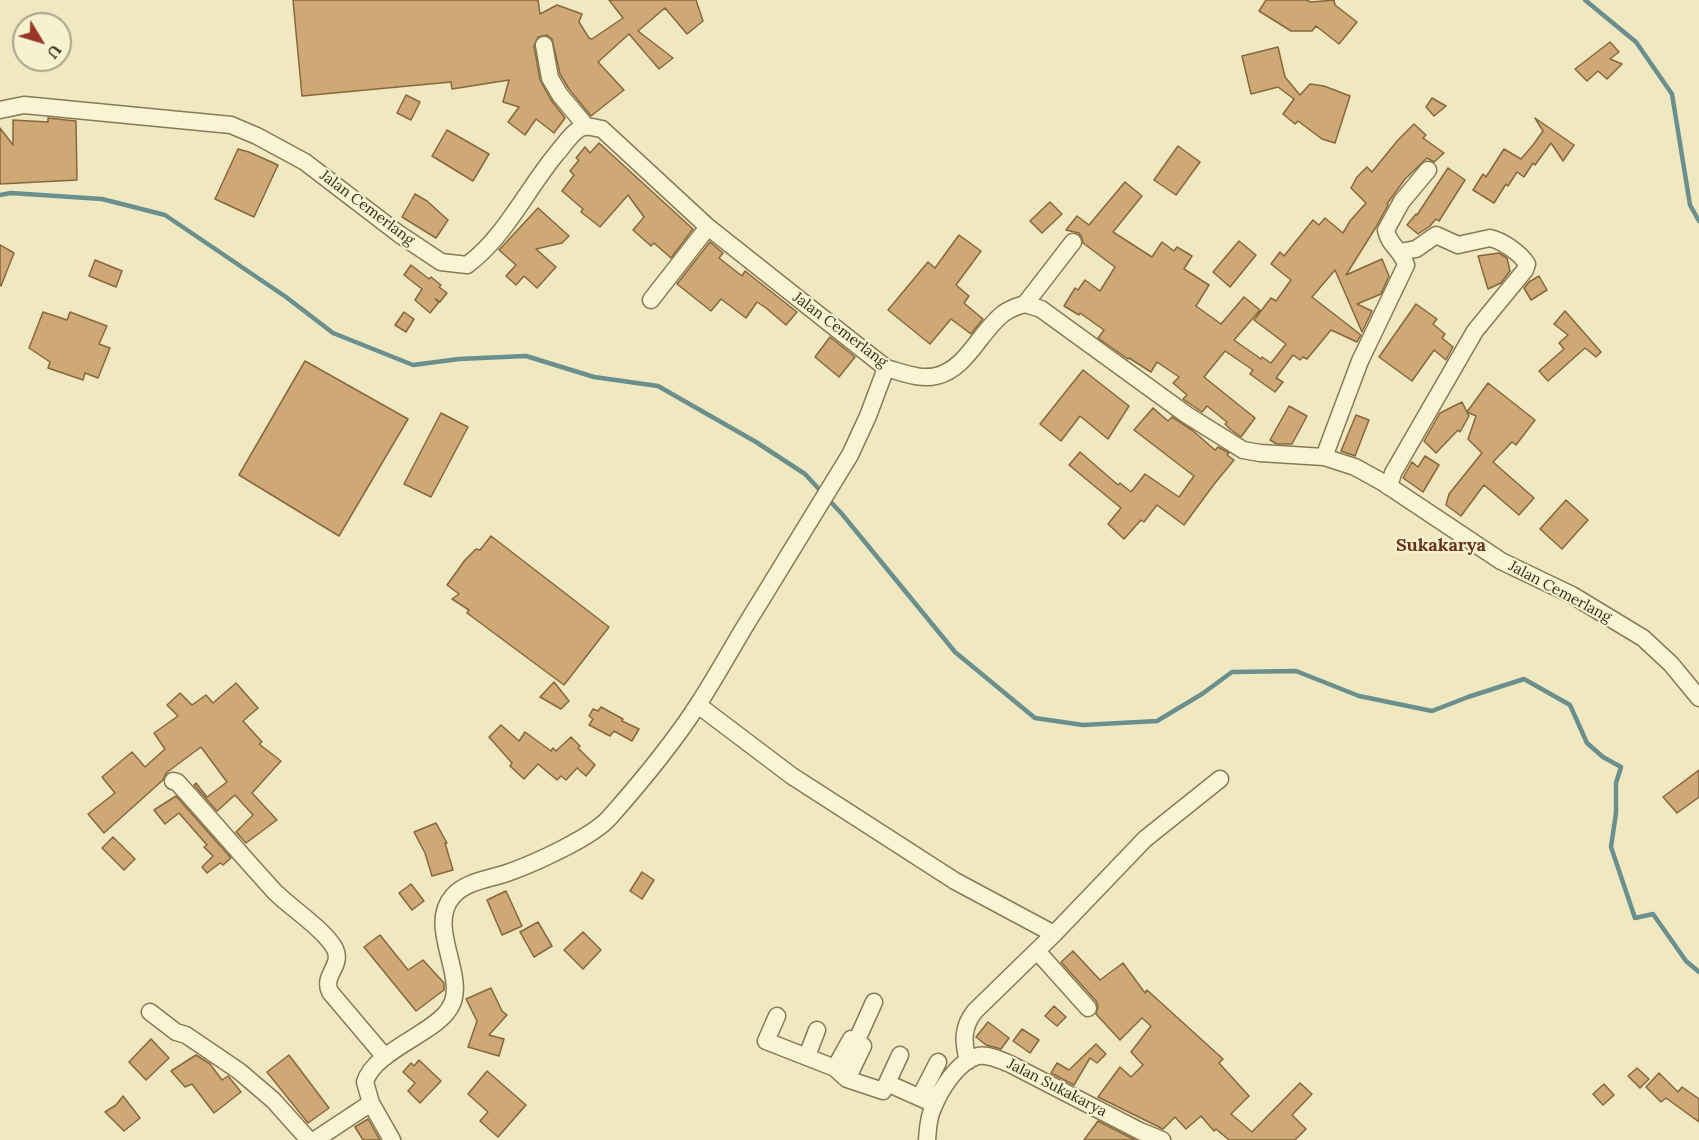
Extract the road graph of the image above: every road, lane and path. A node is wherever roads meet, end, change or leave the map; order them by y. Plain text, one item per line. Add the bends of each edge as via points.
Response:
1 (544, 45) dead end
2 (0, 110) edge
3 (586, 126) junction
4 (1428, 170) dead end
5 (708, 227) junction
6 (1073, 242) dead end
7 (1400, 252) junction
8 (651, 300) dead end
9 (1025, 304) junction
10 (886, 368) junction
11 (1324, 457) junction
12 (1389, 487) junction
13 (1699, 698) edge
14 (698, 705) junction
15 (1220, 779) dead end
16 (173, 781) dead end
17 (1054, 934) junction
18 (1037, 951) junction
19 (874, 1002) dead end
20 (1088, 1008) dead end
21 (150, 1012) dead end
22 (777, 1016) dead end
23 (817, 1030) dead end
24 (900, 1055) dead end
25 (807, 1056) junction
26 (385, 1057) junction
27 (968, 1061) junction
28 (938, 1062) dead end
29 (841, 1073) junction
30 (887, 1083) junction
31 (927, 1101) junction
32 (371, 1103) junction
33 (309, 1140) edge
34 (315, 1140) edge
35 (392, 1140) edge
36 (927, 1140) edge
37 (1162, 1140) edge

1 - 3 street via 550,78
2 - 3 street, Jalan Cemerlang via 24,105 231,125 305,162 441,262 467,265 483,253 572,135
3 - 5 street, Jalan Cemerlang via 602,129
4 - 7 street via 1402,201 1386,230 1388,240
5 - 8 street
5 - 10 street, Jalan Cemerlang
6 - 9 street
7 - 11 street via 1406,266 1360,361
7 - 12 street via 1416,249 1436,235 1458,245 1490,238 1524,258 1527,264 1475,331 1393,473
9 - 10 street, Jalan Cemerlang via 1002,314 950,370 936,376
9 - 11 street, Jalan Cemerlang via 1041,309 1187,415 1243,450
10 - 14 street via 850,455
11 - 12 street, Jalan Cemerlang via 1355,467
12 - 13 street, Jalan Cemerlang via 1501,561 1572,595 1643,638
14 - 17 street via 792,776 955,881
14 - 26 street via 638,784 596,830 509,873 464,886 453,896 443,916 455,988 449,1011
15 - 17 street via 1145,839
16 - 26 street via 277,893 331,943 338,958 327,986
17 - 18 street
18 - 20 street
18 - 27 street via 970,1017 964,1040
19 - 29 street via 856,1042 863,1046
21 - 33 street via 239,1071 273,1100
22 - 25 street via 766,1041
23 - 25 street
24 - 30 street
25 - 29 street
26 - 32 street via 367,1076
27 - 31 street
27 - 37 street, Jalan Sukakarya via 979,1056 996,1058
28 - 31 street
29 - 30 street via 883,1091
30 - 31 street
31 - 36 street
32 - 34 street
32 - 35 street

